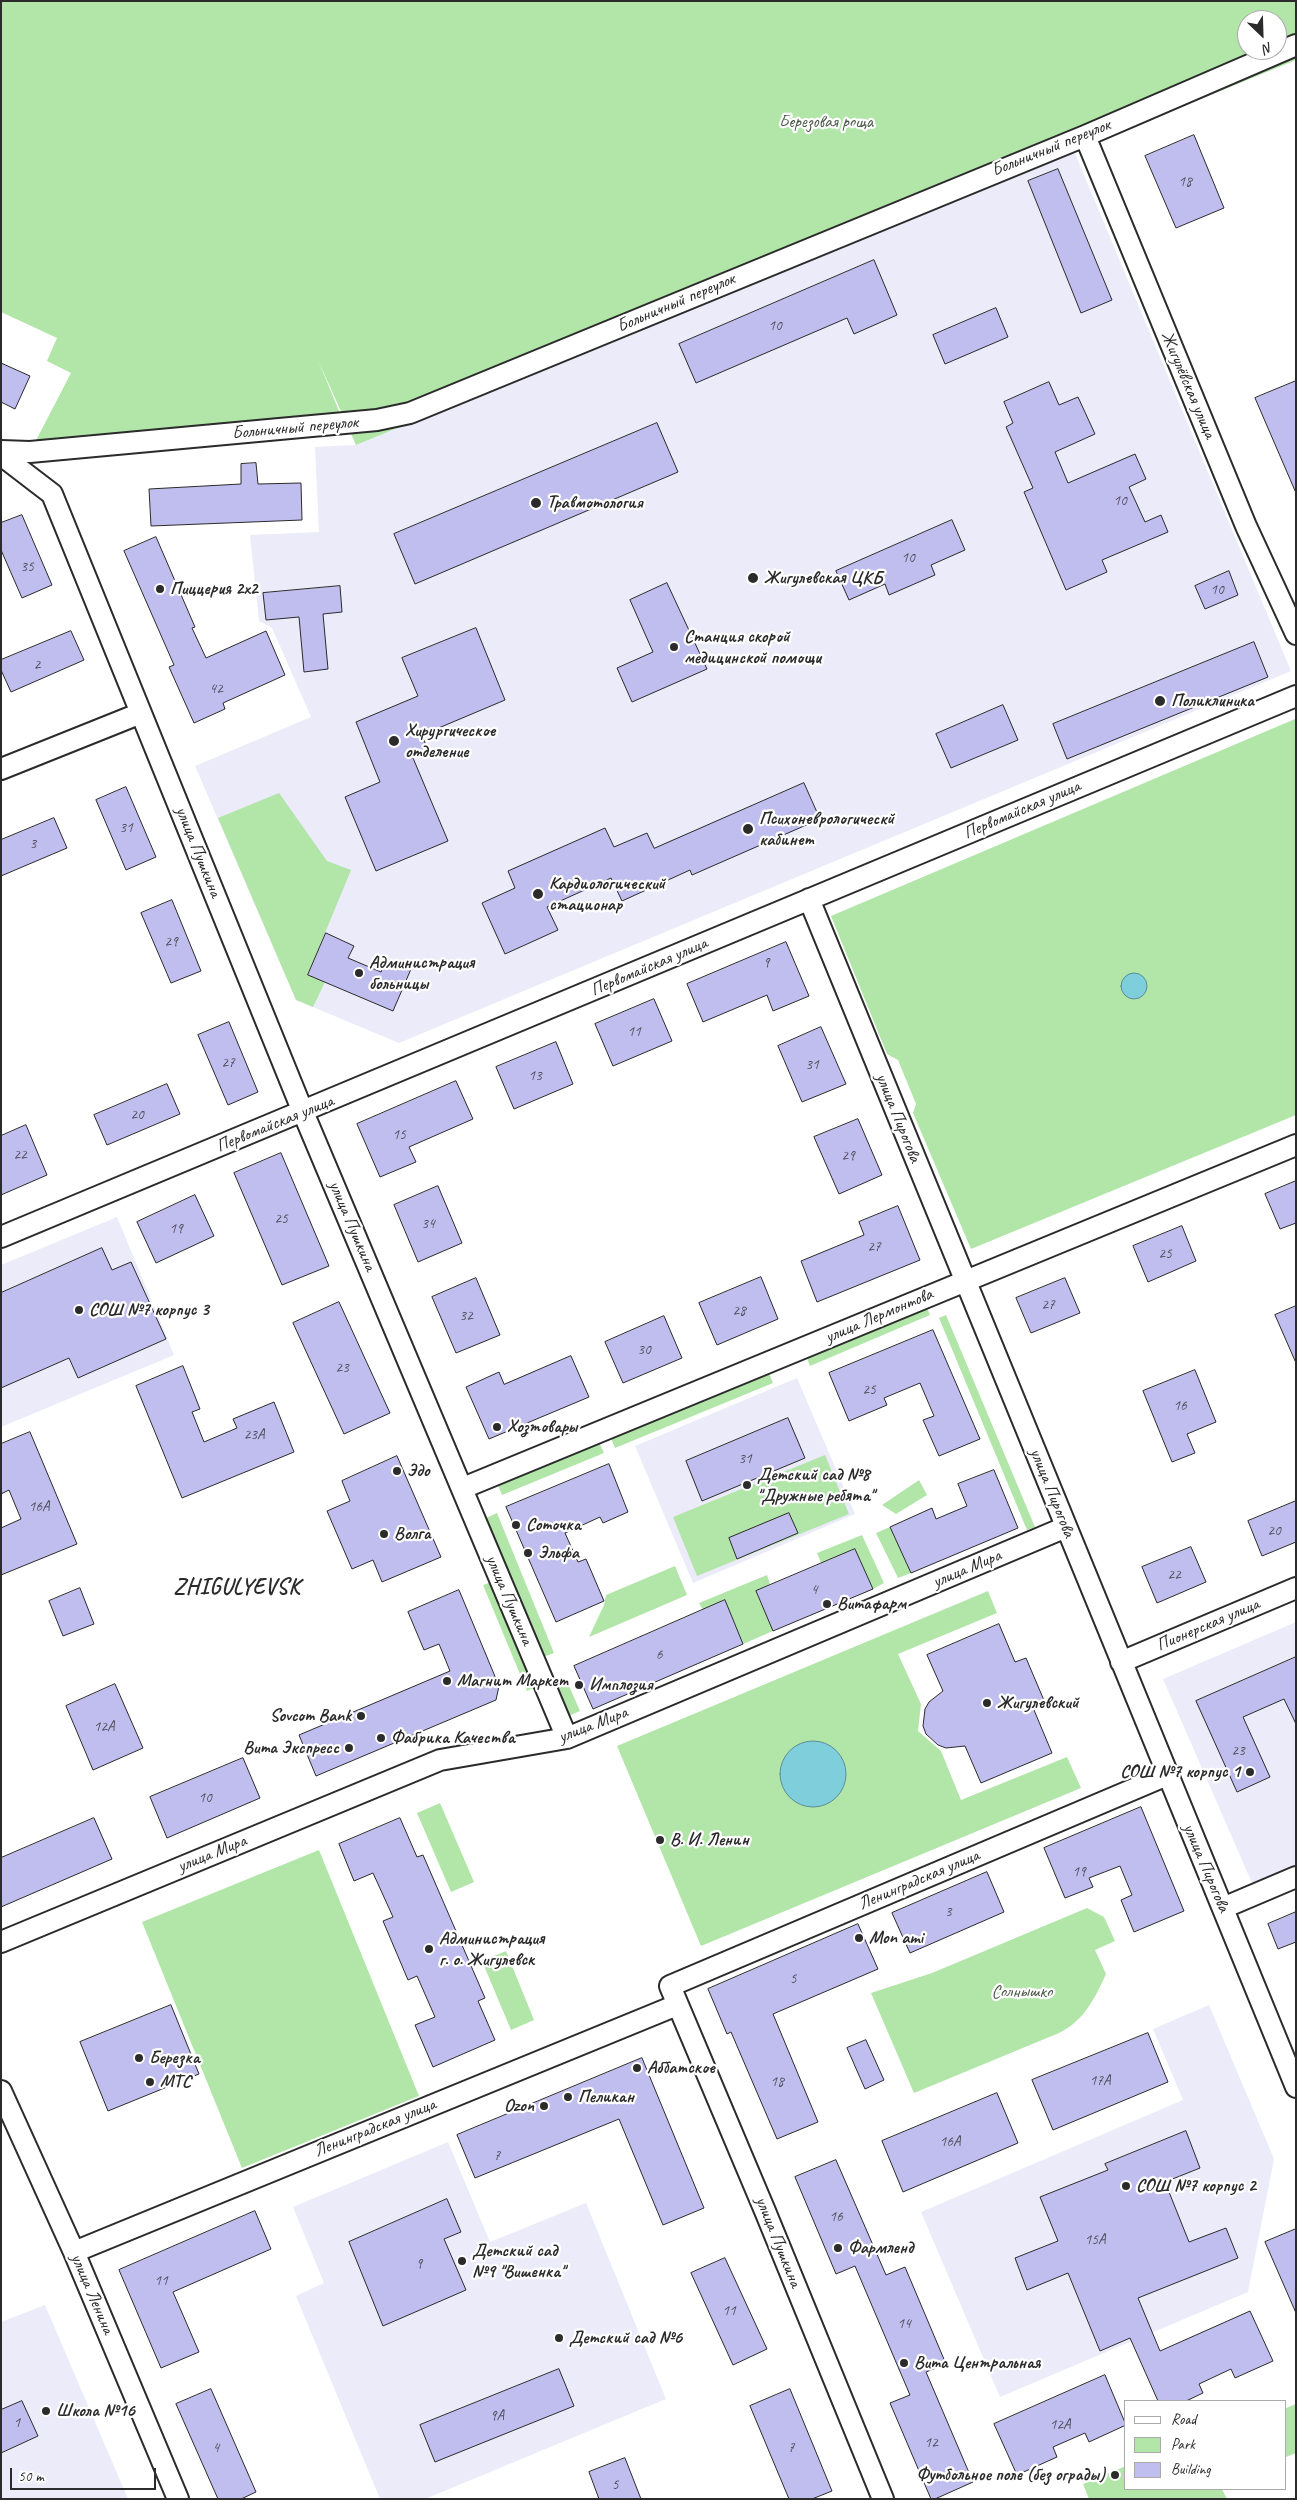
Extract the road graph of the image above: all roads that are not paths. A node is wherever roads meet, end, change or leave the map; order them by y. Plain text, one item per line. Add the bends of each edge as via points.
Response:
1 (1296, 45) edge
2 (1085, 136) junction
3 (1, 453) edge
4 (1296, 634) edge
5 (1296, 696) edge
6 (141, 712) junction
7 (1, 769) edge
8 (809, 899) junction
9 (303, 1112) junction
10 (1296, 1145) edge
11 (1, 1237) edge
12 (964, 1280) junction
13 (463, 1488) junction
14 (1066, 1527) junction
15 (1296, 1588) edge
16 (1121, 1662) junction
17 (567, 1738) junction
18 (1167, 1775) junction
19 (1296, 1878) edge
20 (1223, 1908) junction
21 (1, 1942) edge
22 (674, 1995) junction
23 (1296, 2086) edge
24 (1, 2091) edge
25 (74, 2252) junction
26 (178, 2499) edge
27 (883, 2499) edge

1 - 2 street, Больничный переулок
2 - 3 street, Больничный переулок via 410,413 376,420
2 - 4 street, Жигулёвская улица via 1246,526
3 - 6 street, улица Пушкина via 52,494
5 - 8 street, Первомайская улица
6 - 7 street
6 - 9 street, улица Пушкина
8 - 9 street, Первомайская улица
8 - 12 street, улица Пирогова
9 - 11 street, Первомайская улица
9 - 13 street, улица Пушкина
10 - 12 street, улица Лермонтова
12 - 13 street, улица Лермонтова
12 - 14 street, улица Пирогова
13 - 17 street, улица Пушкина
14 - 16 street, улица Пирогова
14 - 17 street, улица Мира
15 - 16 street, Пионерская улица
16 - 18 street, улица Пирогова
17 - 21 street, улица Мира via 440,1760
18 - 20 street, улица Пирогова
18 - 22 street, Ленинградская улица
19 - 20 street
20 - 23 street, улица Пирогова
22 - 25 street, Ленинградская улица
22 - 27 street, улица Пушкина
24 - 25 street, улица Ленина
25 - 26 street, улица Ленина

